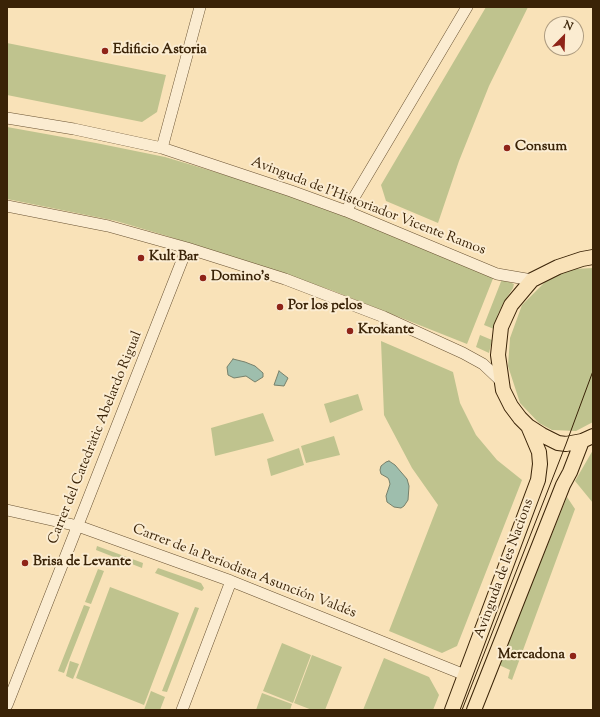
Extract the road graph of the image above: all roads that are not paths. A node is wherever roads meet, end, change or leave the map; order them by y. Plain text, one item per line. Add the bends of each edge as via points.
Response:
1 (200, 7) edge
2 (468, 7) edge
3 (7, 118) edge
4 (162, 148) junction
5 (7, 206) edge
6 (346, 212) junction
7 (187, 248) junction
8 (593, 257) edge
9 (532, 280) junction
10 (501, 381) junction
11 (528, 426) junction
12 (588, 439) edge
13 (7, 510) edge
14 (78, 526) junction
15 (231, 581) junction
16 (465, 675) junction
17 (7, 705) edge
18 (182, 710) edge
19 (452, 710) edge
20 (474, 710) edge

1 - 4 street
2 - 6 street
3 - 4 street, Avinguda de l'Historiador Vicente Ramos
4 - 6 street, Avinguda de l'Historiador Vicente Ramos via 291,190
5 - 7 street via 108,226
6 - 9 street, Avinguda de l'Historiador Vicente Ramos via 497,274
7 - 10 street via 285,279 384,317 463,352 483,364
7 - 14 street, Carrer del Catedràtic Abelardo Rigual
8 - 9 main road via 558,267
9 - 10 main road via 511,305 502,326 498,355
10 - 11 main road via 511,406
11 - 12 main road via 558,443 566,444
11 - 16 main road, Avinguda de les Nacions via 539,452 538,480
12 - 20 main road, Avinguda de les Nacions via 563,485
13 - 14 street, Carrer de la Periodista Asunción Valdés
14 - 15 street, Carrer de la Periodista Asunción Valdés
14 - 17 street, Carrer del Catedràtic Abelardo Rigual
15 - 16 street, Carrer de la Periodista Asunción Valdés
15 - 18 street
16 - 19 main road, Avinguda de les Nacions

